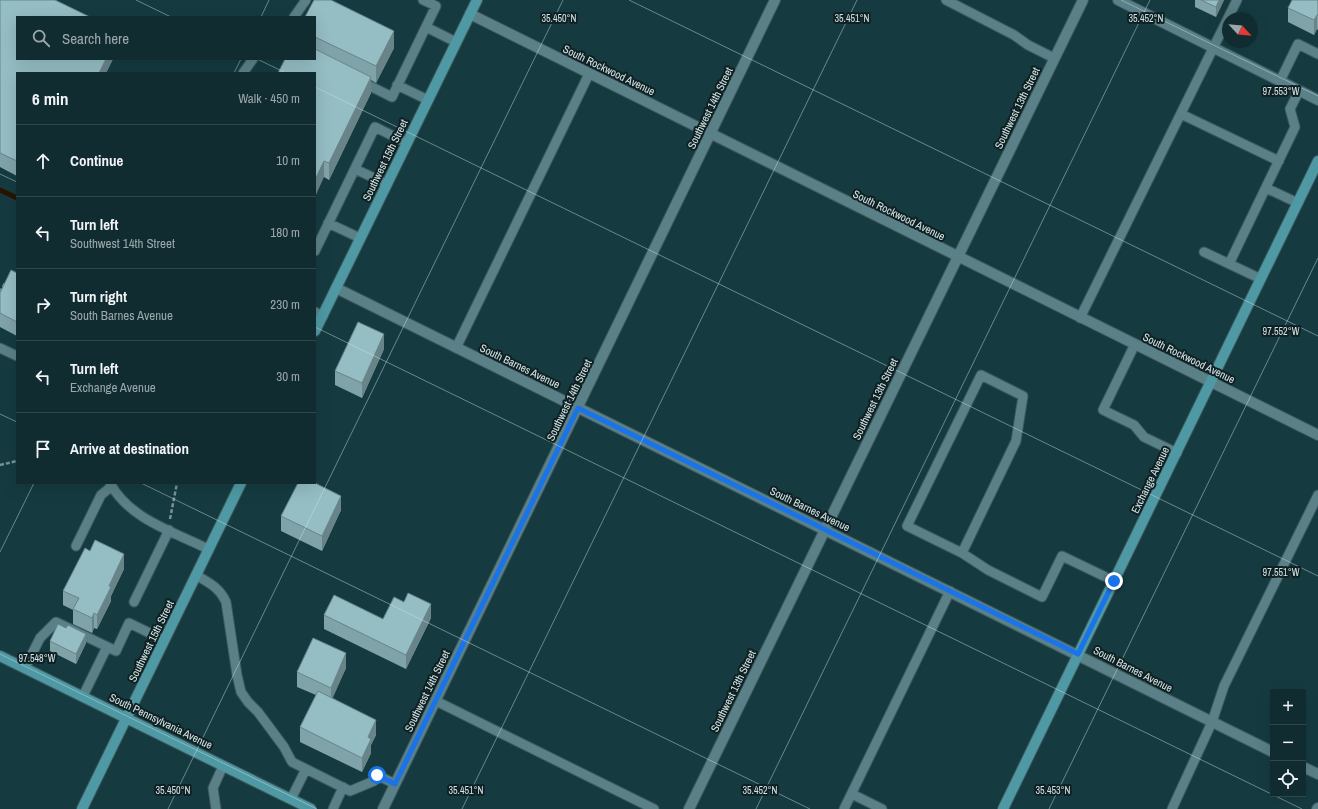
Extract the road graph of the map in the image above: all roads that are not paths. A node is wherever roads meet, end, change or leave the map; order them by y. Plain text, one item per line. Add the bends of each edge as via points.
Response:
1 (306, 0) edge
2 (423, 0) edge
3 (477, 0) edge
4 (775, 0) edge
5 (946, 0) edge
6 (1083, 0) edge
7 (1118, 0) edge
8 (1237, 0) edge
9 (1231, 12) edge
10 (470, 14) junction
11 (295, 16) edge
12 (426, 27) junction
13 (1222, 31) edge
14 (456, 42) junction
15 (1214, 48) junction
16 (1318, 54) edge
17 (1054, 58) junction
18 (252, 60) edge
19 (244, 72) edge
20 (589, 74) junction
21 (348, 76) edge
22 (1280, 81) junction
23 (398, 85) junction
24 (1299, 91) junction
25 (428, 100) junction
26 (1318, 100) edge
27 (1181, 114) junction
28 (710, 134) junction
29 (407, 143) junction
30 (1279, 161) junction
31 (1318, 161) edge
32 (355, 169) junction
33 (387, 184) junction
34 (1266, 188) junction
35 (1298, 203) junction
36 (328, 223) junction
37 (360, 238) junction
38 (316, 249) edge
39 (1204, 252) dead end
40 (957, 257) junction
41 (1229, 264) junction
42 (1261, 279) junction
43 (336, 288) junction
44 (319, 314) edge
45 (1080, 318) junction
46 (316, 328) edge
47 (1135, 344) junction
48 (0, 348) edge
49 (456, 348) junction
50 (16, 356) edge
51 (1211, 382) junction
52 (578, 408) junction
53 (1318, 435) edge
54 (1176, 453) junction
55 (240, 484) edge
56 (111, 485) edge
57 (1318, 494) edge
58 (169, 530) junction
59 (824, 530) junction
60 (76, 546) dead end
61 (208, 549) junction
62 (962, 553) junction
63 (196, 575) junction
64 (1114, 581) junction
65 (950, 591) junction
66 (134, 602) dead end
67 (164, 640) junction
68 (107, 647) junction
69 (1078, 654) junction
70 (0, 656) edge
71 (25, 668) junction
72 (83, 696) junction
73 (436, 701) junction
74 (127, 718) junction
75 (1212, 722) junction
76 (1270, 751) edge
77 (223, 766) junction
78 (1306, 768) edge
79 (306, 769) junction
80 (1318, 774) edge
81 (395, 784) junction
82 (343, 787) junction
83 (852, 794) junction
84 (291, 799) junction
85 (82, 809) edge
86 (216, 809) edge
87 (311, 809) edge
88 (332, 809) edge
89 (383, 809) edge
90 (654, 809) edge
91 (689, 809) edge
92 (844, 809) edge
93 (882, 809) edge
94 (1003, 809) edge
95 (1172, 809) edge

1 - 11 lane
2 - 12 lane via 436,6
3 - 10 main road, Southwest 15th Street
4 - 28 street, Southwest 14th Street
5 - 17 lane via 1014,34 1028,45
6 - 17 street, Southwest 13th Street
7 - 15 street
8 - 9 lane
10 - 14 main road, Southwest 15th Street
10 - 20 street, South Rockwood Avenue
12 - 14 lane
12 - 23 lane
13 - 15 lane
14 - 25 main road, Southwest 15th Street
15 - 22 street
15 - 27 lane
16 - 22 lane via 1298,44
17 - 40 street, Southwest 13th Street
18 - 19 lane
20 - 28 street, South Rockwood Avenue
20 - 49 lane
21 - 23 lane via 392,97
22 - 24 street
23 - 25 lane
24 - 26 street
24 - 30 lane via 1290,109 1295,127
25 - 29 main road, Southwest 15th Street
27 - 30 lane
27 - 45 lane
28 - 40 street, South Rockwood Avenue
28 - 52 street, Southwest 14th Street
29 - 32 lane via 375,127
29 - 33 main road, Southwest 15th Street
30 - 34 lane
31 - 35 main road, Exchange Avenue
32 - 33 lane
32 - 36 lane
33 - 37 main road, Southwest 15th Street
34 - 35 lane
34 - 41 lane
35 - 42 main road, Exchange Avenue
36 - 37 lane
36 - 38 lane
37 - 43 main road, Southwest 15th Street
39 - 41 lane
40 - 45 street, South Rockwood Avenue
40 - 59 street, Southwest 13th Street
41 - 42 lane
42 - 51 main road, Exchange Avenue
43 - 44 main road, Southwest 15th Street
43 - 49 street, South Barnes Avenue
44 - 46 main road, Southwest 15th Street
45 - 47 street, South Rockwood Avenue
47 - 51 street, South Rockwood Avenue
47 - 54 lane via 1103,410 1134,425 1144,437
48 - 50 lane
49 - 52 street, South Barnes Avenue
51 - 53 street, South Rockwood Avenue
51 - 54 main road, Exchange Avenue
52 - 59 street, South Barnes Avenue
52 - 73 street, Southwest 14th Street
54 - 64 main road, Exchange Avenue
55 - 61 main road, Southwest 15th Street
56 - 58 lane via 144,518
56 - 60 lane via 101,495
57 - 75 lane via 1224,686
58 - 61 lane
58 - 66 lane
59 - 65 street, South Barnes Avenue
59 - 91 street, Southwest 13th Street
61 - 63 main road, Southwest 15th Street
62 - 62 lane via 908,526 981,375 1023,396 1016,441
62 - 64 lane via 988,570 1042,596 1062,556
63 - 67 main road, Southwest 15th Street
63 - 79 lane via 221,591 226,602 241,692 284,747 292,762
64 - 69 main road, Exchange Avenue
65 - 69 street, South Barnes Avenue
65 - 83 lane
67 - 68 lane via 129,623 116,651
67 - 74 main road, Southwest 15th Street
68 - 71 lane via 56,622 40,638
68 - 72 lane
69 - 75 street, South Barnes Avenue
69 - 94 main road, Exchange Avenue
70 - 71 main road, South Pennsylvania Avenue
71 - 72 main road, South Pennsylvania Avenue
72 - 74 main road, South Pennsylvania Avenue
73 - 81 street, Southwest 14th Street
73 - 90 lane
74 - 77 main road, South Pennsylvania Avenue
74 - 85 main road, Southwest 15th Street
75 - 76 street, South Barnes Avenue
75 - 95 lane
77 - 84 main road, South Pennsylvania Avenue
77 - 86 lane via 214,788
78 - 80 street
79 - 82 lane
79 - 84 lane
81 - 82 lane via 377,775 374,781 350,791
81 - 89 street, Southwest 14th Street
82 - 88 lane
83 - 92 lane
83 - 93 lane
84 - 87 main road, South Pennsylvania Avenue

